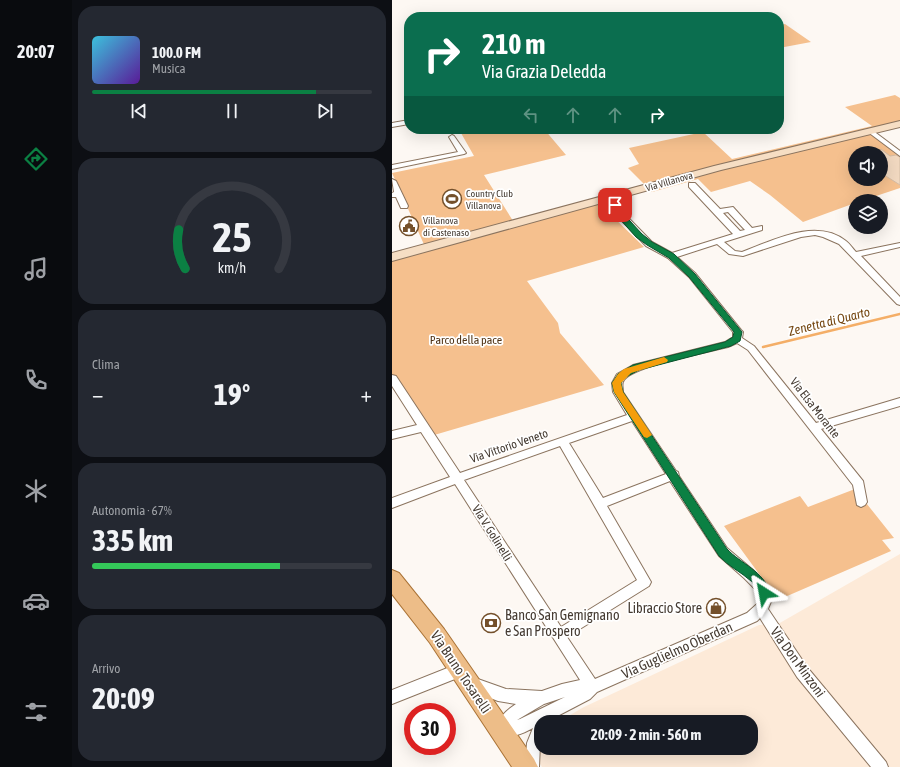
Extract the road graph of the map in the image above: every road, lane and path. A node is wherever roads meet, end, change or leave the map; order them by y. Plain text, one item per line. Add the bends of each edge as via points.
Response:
1 (404, 123) edge
2 (900, 124) edge
3 (392, 125) edge
4 (870, 131) junction
5 (452, 137) dead end
6 (900, 154) edge
7 (392, 167) edge
8 (392, 181) edge
9 (692, 186) dead end
10 (395, 195) edge
11 (620, 195) junction
12 (605, 199) junction
13 (404, 206) dead end
14 (615, 209) junction
15 (718, 212) junction
16 (739, 235) junction
17 (718, 241) junction
18 (900, 245) edge
19 (856, 255) junction
20 (671, 256) junction
21 (392, 257) edge
22 (900, 302) edge
23 (737, 335) junction
24 (392, 378) edge
25 (900, 402) edge
26 (635, 416) junction
27 (424, 427) junction
28 (814, 427) junction
29 (392, 434) edge
30 (562, 442) junction
31 (674, 475) junction
32 (458, 478) junction
33 (861, 502) dead end
34 (392, 503) edge
35 (600, 504) junction
36 (392, 579) edge
37 (761, 609) junction
38 (558, 636) junction
39 (464, 676) junction
40 (592, 687) junction
41 (547, 696) junction
42 (392, 697) edge
43 (555, 710) junction
44 (550, 715) edge
45 (501, 730) junction
46 (534, 743) edge
47 (526, 767) edge
48 (532, 767) edge
49 (881, 767) edge

1 - 3 street
2 - 4 main road, Via Villanova
4 - 6 street
4 - 11 main road, Via Villanova via 745,160
5 - 7 street via 462,153
8 - 10 street
9 - 15 street
10 - 13 street
11 - 12 main road, Via Villanova
11 - 14 street
12 - 14 street, Via Elsa Morante
12 - 21 main road, Via Villanova
14 - 20 street, Via Elsa Morante via 649,244
15 - 16 street
15 - 16 street via 730,209 755,229
16 - 17 street
17 - 19 street via 736,255 803,234 815,233 842,242
17 - 20 street
18 - 19 street
19 - 22 street
20 - 23 street, Via Elsa Morante via 692,276
23 - 26 street via 728,344 636,367 621,376 617,383 618,392
23 - 28 street, Via Elsa Morante via 751,348
24 - 27 street, Via V. Golinelli
25 - 28 street
26 - 30 street, Via Vittorio Veneto
26 - 31 street
27 - 29 street
27 - 32 street, Via V. Golinelli
28 - 33 street, Via Elsa Morante via 859,484
30 - 32 street, Via Vittorio Veneto
30 - 35 street
31 - 35 street
31 - 37 street via 723,552 756,578 763,587 765,597
32 - 34 street, Via Vittorio Veneto
32 - 38 street, Via V. Golinelli
35 - 38 street via 645,582
36 - 39 main road, Via Bruno Tosarelli via 423,617
37 - 40 street, Via Guglielmo Oberdan via 752,617
37 - 49 street, Via Don Minzoni via 802,672
38 - 40 street, Via V. Golinelli
39 - 41 street, Via Guglielmo Oberdan via 500,695 516,698
39 - 42 street
39 - 45 main road, Via Bruno Tosarelli
40 - 41 street, Via Guglielmo Oberdan via 583,686
40 - 43 street, Via Guglielmo Oberdan via 585,694
41 - 45 street, Via Guglielmo Oberdan via 513,714
43 - 44 street, Via Guglielmo Oberdan
43 - 45 street, Via Guglielmo Oberdan via 522,726
45 - 47 main road, Via Bruno Tosarelli
46 - 48 street

